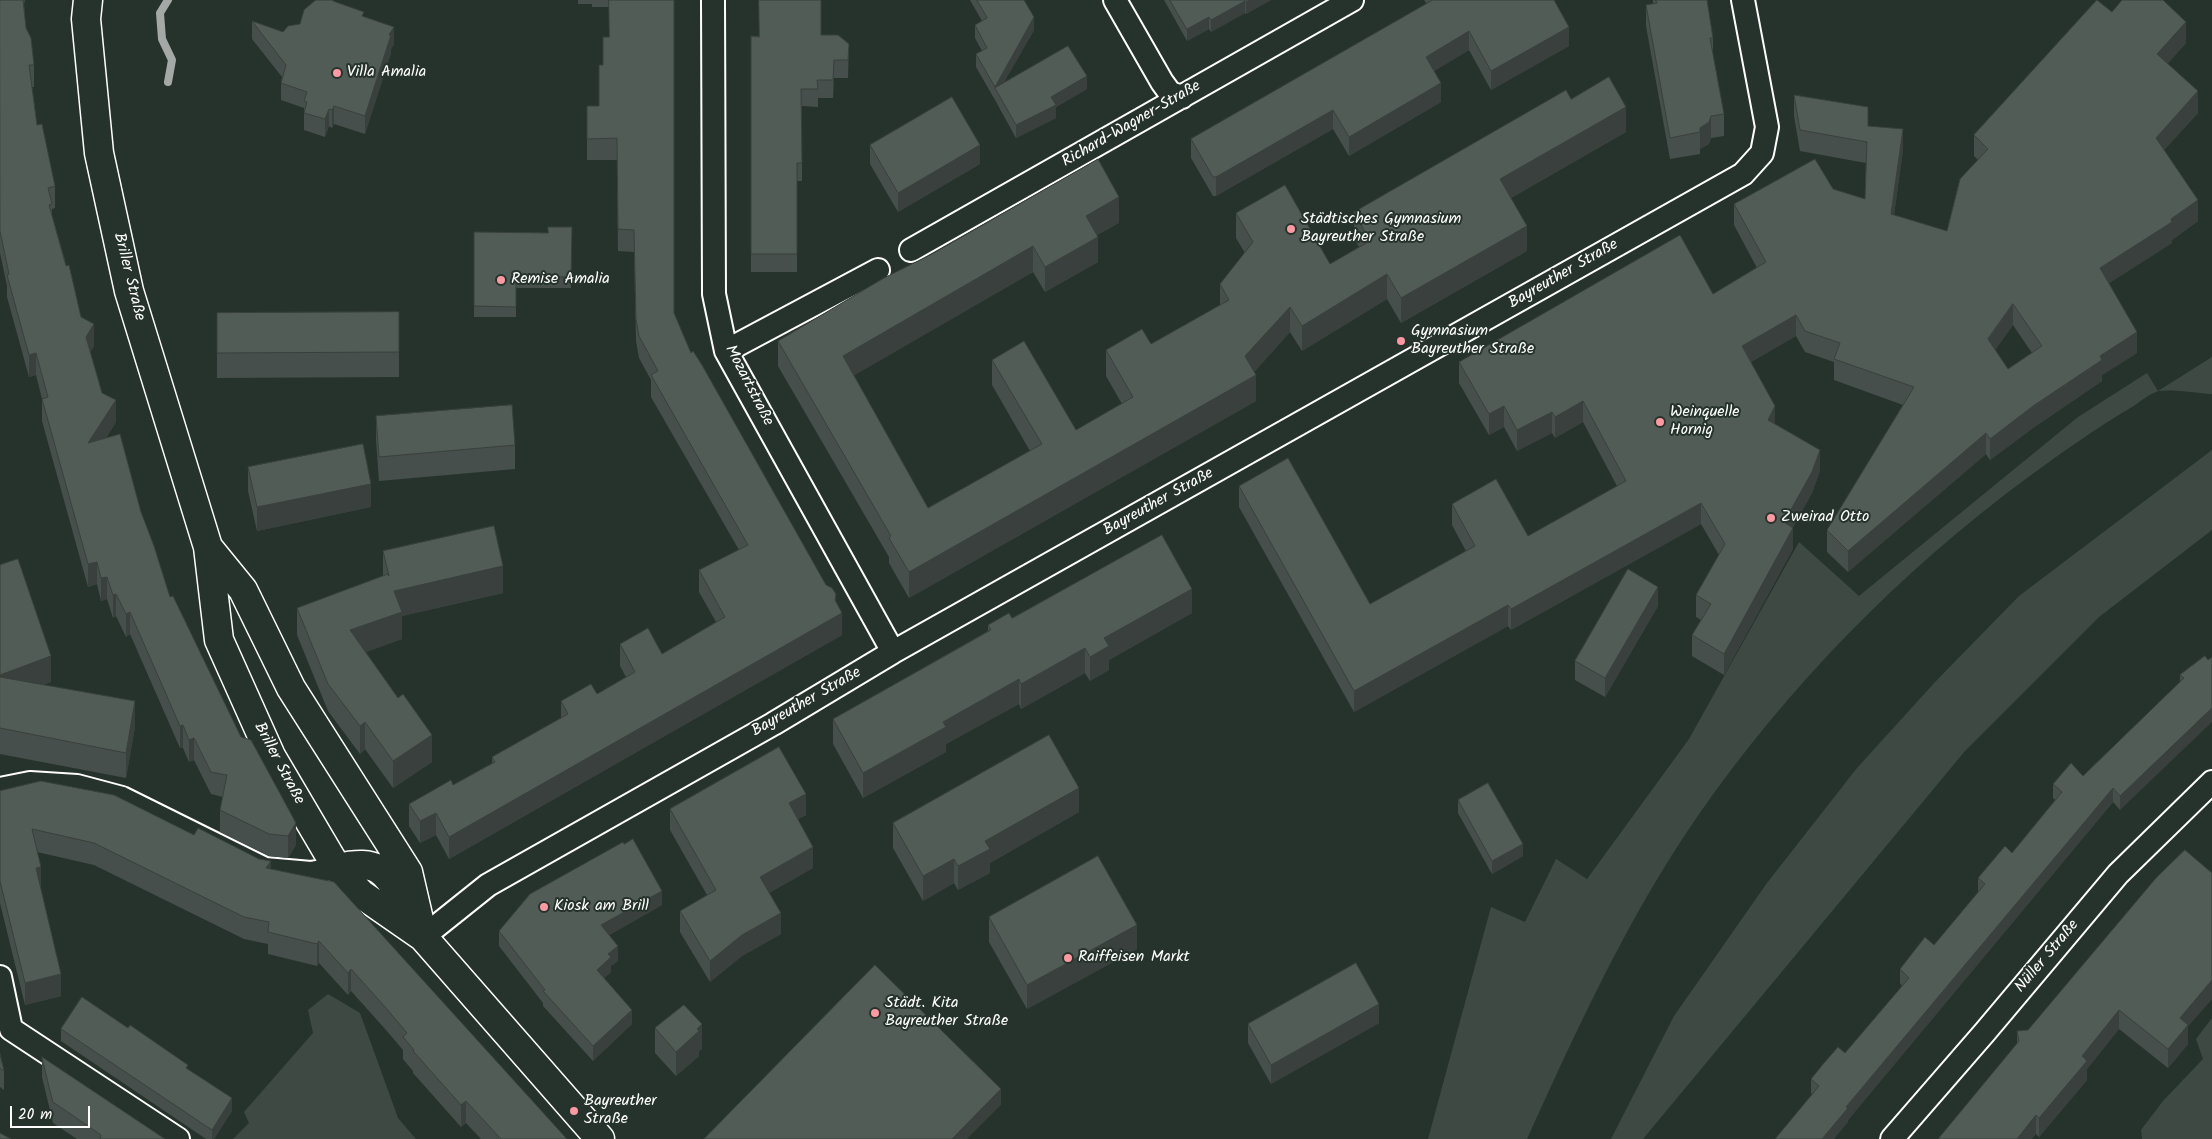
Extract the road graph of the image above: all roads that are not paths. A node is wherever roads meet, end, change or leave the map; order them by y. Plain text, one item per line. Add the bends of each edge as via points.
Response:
1 (88, 0) edge
2 (713, 0) edge
3 (1115, 0) edge
4 (1352, 0) edge
5 (1743, 0) edge
6 (1182, 97) junction
7 (911, 250) dead end
8 (878, 270) dead end
9 (726, 351) junction
10 (208, 547) junction
11 (893, 652) junction
12 (2212, 782) edge
13 (0, 789) edge
14 (337, 868) junction
15 (423, 937) junction
16 (0, 977) edge
17 (178, 1139) edge
18 (600, 1139) edge
19 (1892, 1139) edge

1 - 10 main road, Briller Straße via 86,19 99,153 123,263
2 - 9 street, Mozartstraße via 714,294
3 - 6 street via 1162,82 1170,93
4 - 6 street, Richard-Wagner-Straße
5 - 11 street, Bayreuther Straße via 1767,127 1762,154 1743,174
6 - 7 street, Richard-Wagner-Straße
8 - 9 street
9 - 11 street, Mozartstraße
10 - 14 main road, Briller Straße via 219,640 271,756
10 - 15 main road, Briller Straße via 243,590 291,688 408,872
11 - 15 street, Bayreuther Straße via 773,724 488,885
12 - 19 street, Nüller Straße via 2118,874
13 - 14 street via 30,783 77,786 122,798 265,869 311,873
14 - 15 main road via 357,863 383,870
15 - 18 main road, Briller Straße
16 - 17 street via 11,1029

